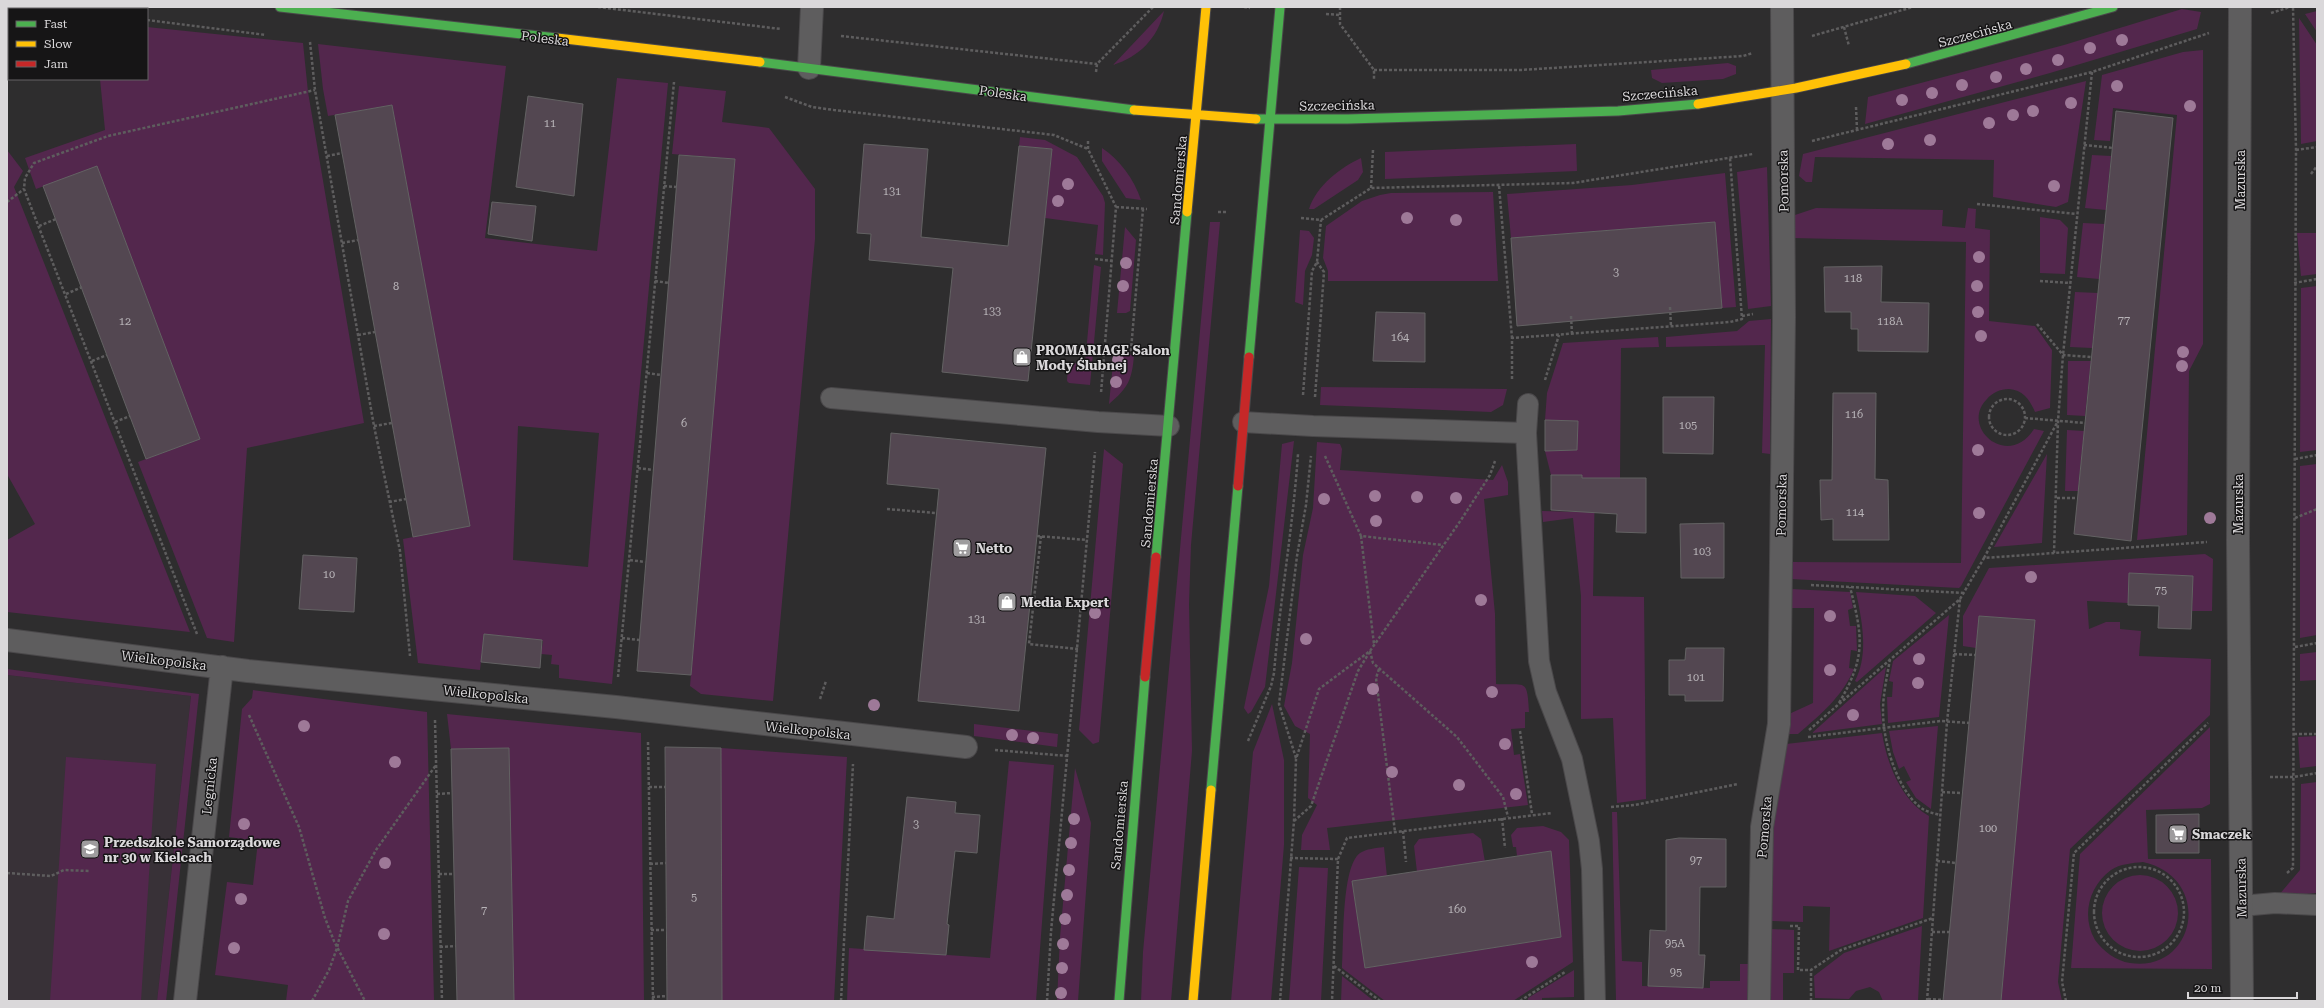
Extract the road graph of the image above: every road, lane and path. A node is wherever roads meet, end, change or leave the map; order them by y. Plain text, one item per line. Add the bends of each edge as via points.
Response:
1 (280, 7) edge
2 (598, 7) edge
3 (812, 7) edge
4 (1153, 7) edge
5 (1206, 7) edge
6 (1280, 7) edge
7 (1340, 7) edge
8 (1782, 7) edge
9 (1913, 7) edge
10 (2113, 7) edge
11 (2240, 7) edge
12 (2290, 7) edge
13 (2294, 7) edge
14 (2270, 13) dead end
15 (1326, 14) dead end
16 (1340, 15) junction
17 (148, 20) edge
18 (1844, 27) junction
19 (2215, 30) dead end
20 (811, 33) junction
21 (271, 36) dead end
22 (1810, 36) dead end
23 (302, 40) dead end
24 (310, 40) junction
25 (318, 41) dead end
26 (1756, 52) dead end
27 (1851, 54) dead end
28 (1097, 64) junction
29 (809, 68) junction
30 (1374, 70) junction
31 (1096, 72) dead end
32 (2092, 72) junction
33 (1374, 80) dead end
34 (681, 81) dead end
35 (315, 90) junction
36 (1782, 92) junction
37 (780, 96) dead end
38 (1856, 100) dead end
39 (1197, 116) junction
40 (1270, 118) junction
41 (1858, 130) junction
42 (1088, 141) dead end
43 (1809, 142) dead end
44 (2084, 145) junction
45 (2317, 147) edge
46 (2113, 148) dead end
47 (1088, 149) junction
48 (1372, 150) dead end
49 (2296, 150) junction
50 (342, 153) dead end
51 (1760, 153) dead end
52 (327, 156) junction
53 (1730, 158) junction
54 (2317, 166) edge
55 (2311, 174) dead end
56 (664, 186) junction
57 (1499, 186) junction
58 (676, 187) dead end
59 (24, 188) junction
60 (1371, 188) junction
61 (7, 202) edge
62 (1977, 204) dead end
63 (1116, 207) junction
64 (1143, 209) junction
65 (1147, 209) dead end
66 (2076, 214) junction
67 (1301, 218) dead end
68 (56, 219) dead end
69 (1322, 220) junction
70 (39, 226) junction
71 (358, 240) dead end
72 (342, 242) junction
73 (1095, 259) dead end
74 (1112, 261) junction
75 (1317, 262) junction
76 (2317, 279) edge
77 (655, 281) junction
78 (2040, 281) dead end
79 (669, 283) dead end
80 (2070, 283) junction
81 (2294, 283) junction
82 (82, 287) dead end
83 (65, 294) junction
84 (1670, 307) dead end
85 (1571, 316) dead end
86 (2037, 324) dead end
87 (1671, 326) junction
88 (376, 332) dead end
89 (1572, 334) junction
90 (358, 335) junction
91 (1559, 335) junction
92 (1512, 338) junction
93 (1105, 348) junction
94 (107, 355) dead end
95 (2063, 356) junction
96 (2092, 357) dead end
97 (92, 361) junction
98 (647, 373) junction
99 (661, 375) dead end
100 (1512, 382) dead end
101 (831, 398) dead end
102 (1528, 404) joint
103 (130, 416) dead end
104 (2025, 418) junction
105 (2058, 421) junction
106 (115, 422) junction
107 (1098, 422) junction
108 (1244, 422) junction
109 (392, 423) dead end
110 (2085, 423) dead end
111 (374, 426) junction
112 (1169, 426) junction
113 (1505, 432) junction
114 (1308, 433) junction
115 (1526, 433) junction
116 (2317, 455) edge
117 (2295, 459) junction
118 (638, 468) junction
119 (653, 470) dead end
120 (2057, 498) junction
121 (2077, 498) dead end
122 (406, 499) dead end
123 (389, 502) junction
124 (887, 509) dead end
125 (2317, 509) edge
126 (936, 513) dead end
127 (2296, 518) junction
128 (1037, 536) dead end
129 (1041, 536) junction
130 (1361, 536) junction
131 (1087, 540) junction
132 (2238, 541) junction
133 (1443, 545) junction
134 (2054, 553) junction
135 (1984, 558) junction
136 (630, 560) junction
137 (645, 562) dead end
138 (1780, 584) junction
139 (1850, 587) junction
140 (1965, 593) junction
141 (1960, 599) junction
142 (199, 637) dead end
143 (622, 638) junction
144 (7, 640) edge
145 (639, 640) dead end
146 (2317, 643) edge
147 (1374, 645) junction
148 (2295, 647) junction
149 (1078, 649) junction
150 (1370, 651) junction
151 (1954, 654) junction
152 (1975, 655) dead end
153 (410, 659) dead end
154 (1890, 659) junction
155 (222, 667) junction
156 (1379, 669) junction
157 (826, 681) dead end
158 (618, 684) dead end
159 (434, 689) junction
160 (818, 703) dead end
161 (1838, 705) junction
162 (247, 712) dead end
163 (647, 712) junction
164 (1948, 722) junction
165 (2209, 722) dead end
166 (1969, 723) dead end
167 (1885, 728) junction
168 (1520, 730) dead end
169 (1805, 734) dead end
170 (2294, 734) junction
171 (2317, 734) edge
172 (855, 735) junction
173 (1807, 737) dead end
174 (1247, 746) dead end
175 (966, 747) joint
176 (1068, 756) junction
177 (1296, 759) junction
178 (436, 765) junction
179 (1772, 765) junction
180 (2317, 773) edge
181 (2268, 777) dead end
182 (2294, 777) junction
183 (649, 787) junction
184 (665, 787) dead end
185 (1942, 792) junction
186 (452, 793) dead end
187 (1962, 793) dead end
188 (437, 794) junction
189 (1583, 809) junction
190 (1560, 812) dead end
191 (1532, 814) junction
192 (1940, 815) junction
193 (1508, 817) junction
194 (1502, 818) junction
195 (1294, 821) junction
196 (1403, 830) junction
197 (1395, 832) junction
198 (1505, 848) dead end
199 (1290, 858) junction
200 (1338, 859) junction
201 (1937, 861) junction
202 (1406, 862) dead end
203 (1956, 863) dead end
204 (650, 864) junction
205 (666, 864) dead end
206 (89, 871) dead end
207 (7, 873) edge
208 (439, 874) junction
209 (454, 874) dead end
210 (2267, 904) junction
211 (2317, 905) edge
212 (2241, 906) junction
213 (1933, 918) junction
214 (651, 930) junction
215 (667, 930) dead end
216 (1932, 932) junction
217 (1950, 932) dead end
218 (2177, 936) joint
219 (456, 946) dead end
220 (440, 947) junction
221 (337, 948) junction
222 (1334, 966) junction
223 (1571, 968) dead end
224 (667, 996) dead end
225 (652, 997) junction
226 (1524, 1000) edge
227 (1927, 1000) edge
228 (1943, 1000) dead end
229 (185, 1001) edge
230 (312, 1001) edge
231 (365, 1001) edge
232 (442, 1001) edge
233 (652, 1001) edge
234 (841, 1001) edge
235 (1047, 1001) edge
236 (1119, 1001) edge
237 (1193, 1001) edge
238 (1280, 1001) edge
239 (1332, 1001) edge
240 (1380, 1001) edge
241 (1520, 1001) edge
242 (1595, 1001) edge
243 (1759, 1001) edge
244 (1811, 1001) edge
245 (2066, 1001) edge
246 (2242, 1001) edge

1 - 29 street, Poleska
2 - 20 path
3 - 20 street
4 - 28 path
5 - 39 street, Sandomierska
6 - 40 street
7 - 16 path
8 - 36 street, Pomorska
9 - 18 path
10 - 36 street, Szczecińska via 1872,73
11 - 132 street, Mazurska
12 - 14 path
13 - 49 path
15 - 16 path
16 - 30 path via 1340,24
17 - 21 path
18 - 22 path
18 - 27 path
19 - 32 path
20 - 28 path
20 - 29 street
23 - 24 path
24 - 25 path
24 - 35 path
26 - 30 path via 1743,56 1521,70
28 - 31 path
29 - 39 street, Poleska
30 - 33 path
32 - 41 path
32 - 44 path
34 - 56 path via 674,80
35 - 52 path
35 - 59 path via 108,136 34,163 25,178
36 - 40 street, Szczecińska via 1650,108 1403,117
36 - 138 street, Pomorska via 1784,317
37 - 47 path via 812,107 1054,135
38 - 41 path
39 - 40 street, Szczecińska
39 - 112 street, Sandomierska
40 - 108 street
41 - 43 path
42 - 47 path
44 - 46 path
44 - 66 path
45 - 49 path
47 - 63 path
48 - 60 path
49 - 81 path
50 - 52 path
51 - 53 path
52 - 72 path
53 - 57 path via 1573,183
53 - 87 path via 1742,319
54 - 55 path
56 - 58 path
56 - 77 path
57 - 60 path
57 - 92 path
59 - 61 path
59 - 70 path
60 - 69 path
62 - 66 path
63 - 64 path
63 - 74 path
64 - 65 path
64 - 93 path via 1131,350
66 - 80 path
67 - 69 path
68 - 70 path
69 - 75 path
70 - 83 path
71 - 72 path
72 - 90 path
73 - 74 path
74 - 93 path
75 - 114 path via 1312,271
75 - 114 path via 1324,272
76 - 81 path
77 - 79 path
77 - 98 path
78 - 80 path
80 - 95 path
81 - 117 path
82 - 83 path
83 - 97 path
84 - 87 path
85 - 89 path
86 - 95 path
87 - 89 path
88 - 90 path
89 - 91 path
90 - 111 path
91 - 92 path
91 - 102 path via 1539,397
92 - 100 path
93 - 107 path
94 - 97 path
95 - 96 path
95 - 105 path
97 - 106 path
98 - 99 path
98 - 118 path
101 - 107 lane
102 - 115 lane
103 - 106 path
104 - 104 path via 2021,428 2012,434 2006,434 2000,433 1992,426 1989,415 1995,404 2005,399 2017,402
104 - 105 path
105 - 110 path
105 - 120 path
105 - 135 path
106 - 142 path
107 - 112 lane
107 - 131 path
108 - 114 lane
108 - 237 street
109 - 111 path
111 - 123 path
112 - 236 street, Sandomierska via 1132,824
113 - 114 lane
113 - 115 lane
113 - 133 path via 1490,475
114 - 130 path via 1322,449
114 - 174 path via 1285,567 1274,673
114 - 177 path via 1306,505 1297,556 1279,704
115 - 189 lane via 1542,677 1572,759
116 - 117 path
117 - 127 path
118 - 119 path
118 - 136 path
120 - 121 path
120 - 134 path
122 - 123 path
123 - 153 path via 400,551
124 - 126 path
125 - 127 path
127 - 148 path
128 - 129 path
129 - 131 path
129 - 149 path via 1029,644
130 - 133 path
130 - 147 path
131 - 149 path
132 - 134 path
132 - 212 street, Mazurska
133 - 147 path
134 - 135 path
135 - 140 path
136 - 137 path
136 - 143 path
138 - 139 path
138 - 179 street, Pomorska via 1779,724
139 - 140 path
139 - 161 path via 1859,625 1860,653 1854,675
140 - 141 path
141 - 151 path
141 - 154 path
143 - 145 path
143 - 158 path
144 - 155 street, Wielkopolska
146 - 148 path
147 - 150 path
148 - 170 path
149 - 176 path
150 - 156 path via 1373,663
150 - 177 path via 1319,689
150 - 195 path via 1358,671 1311,806
151 - 152 path
151 - 164 path
154 - 161 path
154 - 167 path via 1884,691
155 - 159 street, Wielkopolska
155 - 229 street, Legnicka
156 - 193 path via 1457,737 1503,797
156 - 197 path via 1376,678
157 - 160 path
159 - 163 street, Wielkopolska
159 - 178 path
161 - 169 path
162 - 221 path via 299,827 325,918
163 - 172 street, Wielkopolska
163 - 183 path
164 - 166 path
164 - 167 path
164 - 185 path
165 - 245 path via 2074,853 2062,982
167 - 173 path
167 - 192 path via 1891,760 1910,795 1920,807
168 - 191 path
170 - 171 path
170 - 182 path
172 - 175 street, Wielkopolska
172 - 234 path
175 - 176 path
176 - 235 path
177 - 195 path
178 - 188 path
178 - 221 path via 376,850 348,901
179 - 189 path via 1739,784 1635,805
179 - 243 street, Pomorska via 1762,827
180 - 182 path
181 - 182 path
182 - 210 path via 2293,868 2268,892
183 - 184 path
183 - 204 path
185 - 187 path
185 - 192 path
186 - 188 path
188 - 208 path
189 - 242 lane via 1591,854
190 - 191 path
191 - 193 path
192 - 201 path
193 - 194 path
194 - 196 path
194 - 198 path
195 - 199 path
196 - 197 path
196 - 202 path
197 - 200 path via 1347,838
199 - 200 path
199 - 238 path
200 - 222 path
201 - 203 path
201 - 213 path
204 - 205 path
204 - 214 path
206 - 207 path via 64,870 52,876
208 - 209 path
208 - 220 path
210 - 211 lane
210 - 212 lane
212 - 246 street, Mazurska
213 - 216 path
213 - 244 path via 1836,953 1811,970
214 - 215 path
214 - 225 path
216 - 217 path
216 - 227 path
218 - 218 path via 2168,947 2156,954 2128,956 2115,951 2104,941 2097,929 2094,915 2096,899 2102,886 2114,875 2128,869 2144,867 2159,872 2172,881 2180,894 2184,909
219 - 220 path
220 - 232 path
221 - 230 path via 324,983
221 - 231 path
222 - 239 path
222 - 240 path
223 - 226 path
224 - 225 path
225 - 233 path
226 - 241 path
227 - 228 path

